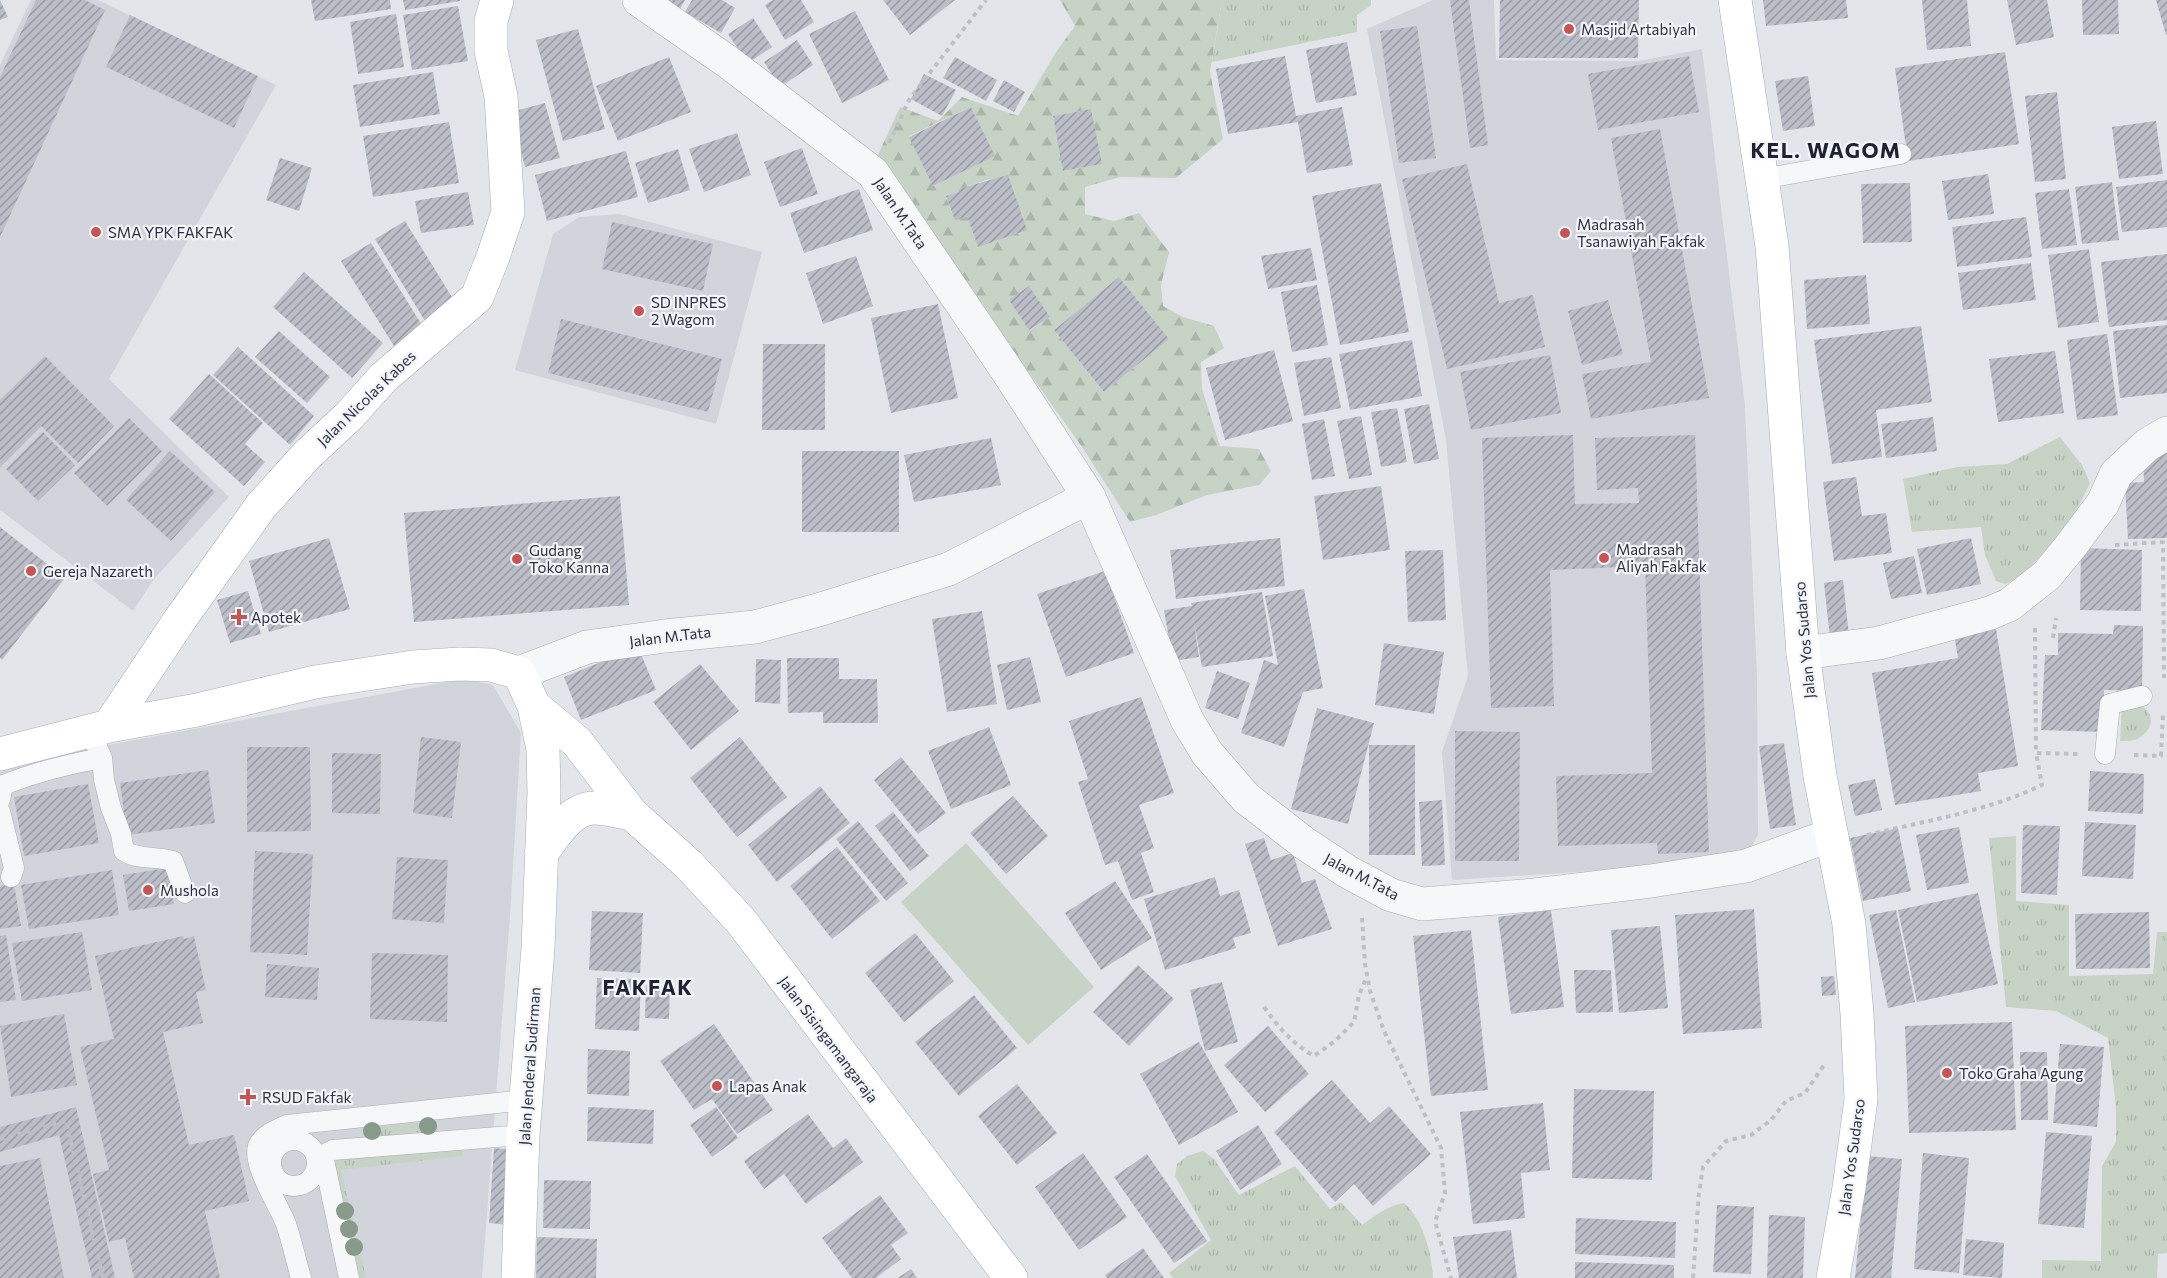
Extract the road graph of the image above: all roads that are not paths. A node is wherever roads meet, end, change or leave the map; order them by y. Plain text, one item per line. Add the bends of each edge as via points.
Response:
1 (497, 0) edge
2 (639, 0) edge
3 (1735, 0) edge
4 (1901, 154) dead end
5 (1762, 179) junction
6 (2167, 433) edge
7 (1089, 496) junction
8 (1803, 653) junction
9 (519, 673) junction
10 (2142, 696) dead end
11 (534, 706) junction
12 (100, 739) junction
13 (0, 754) edge
14 (2105, 754) road end
15 (0, 800) edge
16 (0, 811) edge
17 (632, 814) junction
18 (1833, 839) junction
19 (541, 854) junction
20 (11, 877) dead end
21 (185, 893) dead end
22 (526, 1100) junction
23 (523, 1135) junction
24 (302, 1278) edge
25 (349, 1278) edge
26 (518, 1278) edge
27 (1011, 1278) edge
28 (1833, 1278) edge

1 - 12 main road, Jalan Nicolas Kabes via 491,21 491,51 501,96 508,212 477,297 383,378 261,506
2 - 7 street, Jalan M.Tata via 728,62 873,173
3 - 5 main road, Jalan Yos Sudarso
4 - 5 lane
5 - 8 main road, Jalan Yos Sudarso via 1772,246
6 - 8 street via 2147,445 2116,474 2103,503 2055,566 2009,605 1990,614 1879,643
7 - 9 street, Jalan M.Tata via 949,569 818,610 755,627 587,647
7 - 18 street, Jalan M.Tata via 1187,720 1207,753 1246,798 1304,843 1390,895 1422,904 1651,881 1746,867
8 - 18 main road, Jalan Yos Sudarso
9 - 11 main road
9 - 12 main road via 491,665 460,664 315,682 197,710
10 - 14 lane via 2110,704
11 - 17 main road via 577,742
11 - 19 main road, Jalan Jenderal Sudirman via 543,749
12 - 13 main road
12 - 15 lane via 66,764 3,785
12 - 21 lane via 104,780 124,850 131,855 173,861
16 - 20 lane via 14,868
17 - 19 main road via 581,810 561,827
17 - 27 main road, Jalan Sisingamangaraja via 689,865 741,921
18 - 28 main road, Jalan Yos Sudarso via 1848,924 1861,1099
19 - 22 main road, Jalan Jenderal Sudirman
22 - 23 main road, Jalan Jenderal Sudirman
22 - 24 lane via 287,1125 272,1131 259,1143 257,1154
23 - 25 lane via 333,1150 323,1155
23 - 26 main road, Jalan Jenderal Sudirman

